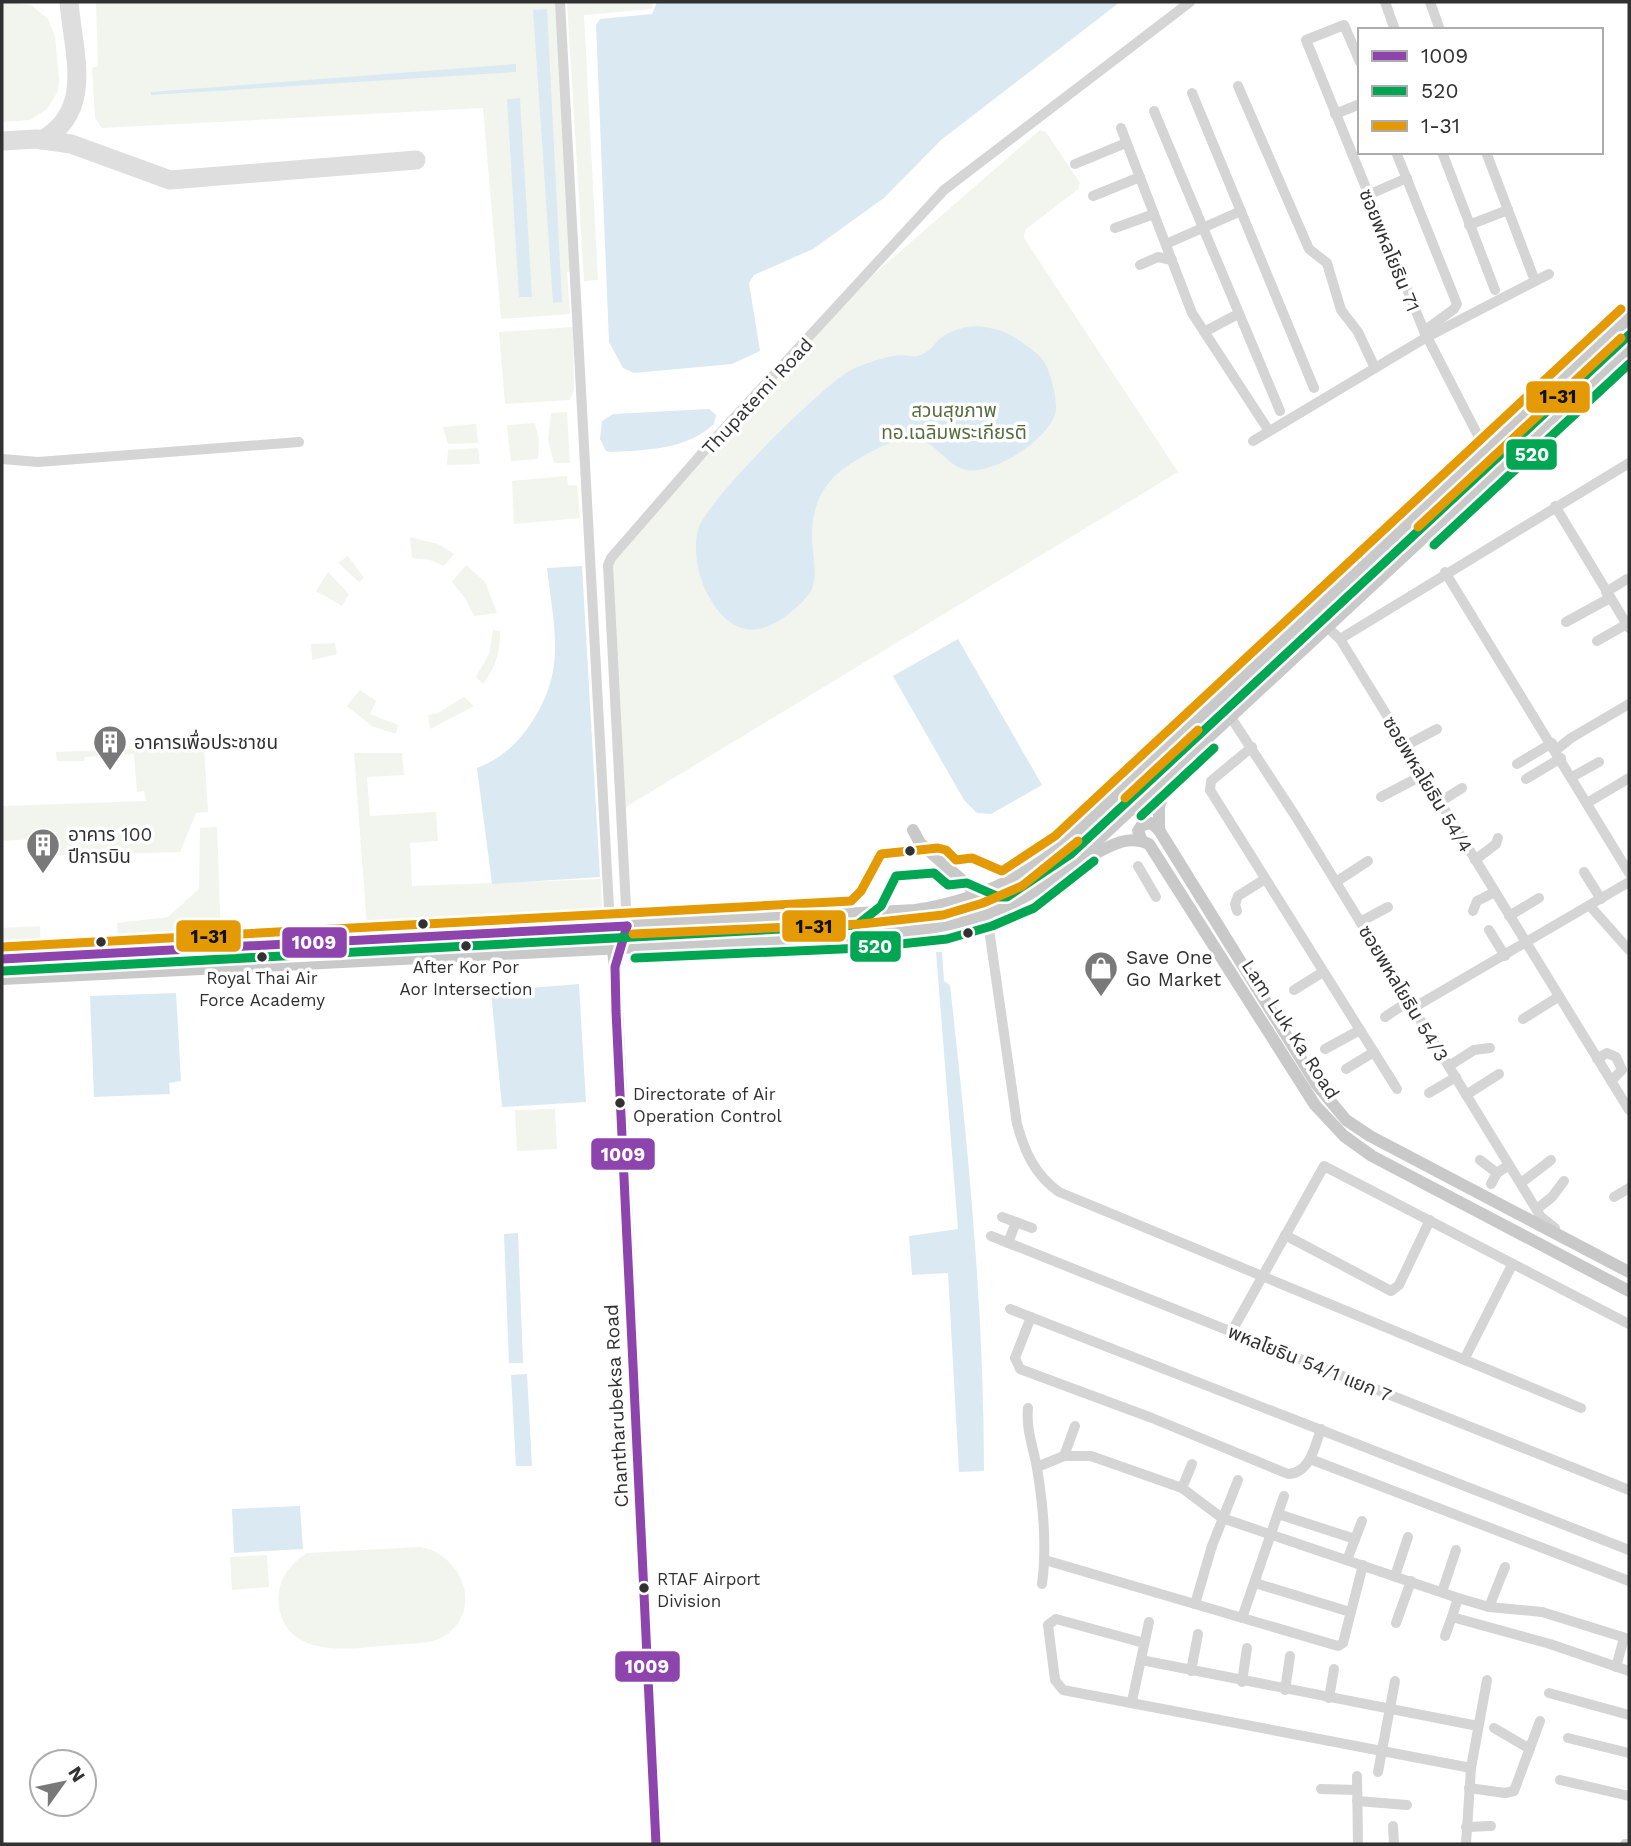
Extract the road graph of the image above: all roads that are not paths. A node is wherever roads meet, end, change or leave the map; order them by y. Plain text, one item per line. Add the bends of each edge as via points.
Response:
1 (560, 2) edge
2 (1190, 2) edge
3 (1385, 2) edge
4 (1430, 2) edge
5 (1394, 28) edge
6 (1439, 28) edge
7 (1358, 58) edge
8 (1238, 86) dead end
9 (1192, 93) dead end
10 (1358, 105) edge
11 (1154, 111) dead end
12 (1335, 114) junction
13 (1121, 128) dead end
14 (1126, 143) junction
15 (1397, 154) edge
16 (1442, 154) edge
17 (1487, 154) edge
18 (1075, 164) dead end
19 (1140, 177) junction
20 (1407, 178) junction
21 (1368, 195) junction
22 (1093, 196) dead end
23 (1508, 210) junction
24 (1241, 211) junction
25 (1154, 214) junction
26 (1469, 225) junction
27 (1115, 228) dead end
28 (1202, 228) junction
29 (1166, 244) junction
30 (1172, 260) junction
31 (1140, 265) dead end
32 (1549, 274) dead end
33 (1535, 281) junction
34 (1495, 290) dead end
35 (1238, 314) junction
36 (1629, 318) edge
37 (1204, 332) junction
38 (1425, 334) junction
39 (1629, 347) edge
40 (1375, 368) junction
41 (1314, 388) dead end
42 (1280, 411) dead end
43 (1269, 431) junction
44 (1253, 440) dead end
45 (299, 442) dead end
46 (1486, 451) junction
47 (2, 459) edge
48 (1629, 463) edge
49 (1555, 506) junction
50 (1445, 572) junction
51 (1627, 579) dead end
52 (1608, 595) junction
53 (1315, 610) junction
54 (1566, 621) dead end
55 (1628, 626) edge
56 (1327, 627) junction
57 (1340, 639) junction
58 (1597, 641) dead end
59 (1256, 693) junction
60 (1629, 704) edge
61 (1230, 716) junction
62 (1437, 729) dead end
63 (1405, 746) junction
64 (1252, 747) junction
65 (1556, 750) junction
66 (1599, 762) dead end
67 (1517, 764) dead end
68 (1173, 771) junction
69 (1423, 775) junction
70 (1572, 777) junction
71 (1629, 778) edge
72 (1526, 779) dead end
73 (1462, 788) dead end
74 (1381, 797) dead end
75 (1440, 802) junction
76 (1587, 803) junction
77 (913, 830) dead end
78 (1159, 830) junction
79 (1498, 838) dead end
80 (1142, 841) junction
81 (1475, 860) junction
82 (1368, 861) dead end
83 (1071, 865) junction
84 (1138, 866) dead end
85 (1584, 872) dead end
86 (1629, 873) edge
87 (1265, 879) junction
88 (1336, 882) junction
89 (1629, 882) edge
90 (1494, 892) junction
91 (1156, 897) dead end
92 (1539, 898) dead end
93 (1601, 899) junction
94 (1590, 905) junction
95 (1388, 907) dead end
96 (1237, 911) dead end
97 (1473, 911) dead end
98 (987, 915) junction
99 (1509, 916) junction
100 (1360, 922) junction
101 (627, 926) junction
102 (610, 927) junction
103 (1489, 930) dead end
104 (1526, 943) junction
105 (229, 947) junction
106 (617, 947) junction
107 (1629, 950) edge
108 (1505, 956) junction
109 (2, 959) edge
110 (229, 969) junction
111 (1323, 972) junction
112 (2, 979) edge
113 (1294, 990) dead end
114 (1558, 997) junction
115 (1411, 1004) junction
116 (1385, 1017) dead end
117 (1523, 1019) dead end
118 (1360, 1030) junction
119 (1490, 1048) dead end
120 (1325, 1049) dead end
121 (1374, 1052) junction
122 (1597, 1059) junction
123 (1449, 1066) junction
124 (1346, 1069) dead end
125 (1499, 1074) dead end
126 (1456, 1077) junction
127 (1611, 1081) junction
128 (1397, 1089) dead end
129 (1429, 1093) dead end
130 (1466, 1094) junction
131 (1629, 1110) edge
132 (1480, 1160) dead end
133 (1551, 1160) dead end
134 (1509, 1165) junction
135 (1497, 1173) junction
136 (1564, 1181) dead end
137 (1521, 1183) junction
138 (1491, 1184) dead end
139 (1629, 1188) edge
140 (1614, 1197) dead end
141 (1536, 1209) junction
142 (1002, 1217) dead end
143 (1430, 1220) junction
144 (1016, 1222) junction
145 (1032, 1228) dead end
146 (1285, 1235) junction
147 (991, 1236) dead end
148 (1008, 1243) junction
149 (1595, 1251) dead end
150 (1512, 1265) junction
151 (1629, 1272) edge
152 (1262, 1276) junction
153 (1629, 1292) edge
154 (1010, 1309) dead end
155 (1031, 1317) junction
156 (1629, 1324) edge
157 (1232, 1331) junction
158 (1465, 1358) junction
159 (1028, 1408) dead end
160 (1581, 1408) dead end
161 (1075, 1426) dead end
162 (1321, 1429) junction
163 (1064, 1456) junction
164 (1310, 1458) junction
165 (1192, 1464) dead end
166 (1037, 1467) junction
167 (1238, 1480) dead end
168 (1182, 1488) junction
169 (1629, 1490) edge
170 (1284, 1496) dead end
171 (1278, 1514) junction
172 (1222, 1518) junction
173 (1362, 1521) dead end
174 (1271, 1534) junction
175 (1408, 1536) dead end
176 (1355, 1539) junction
177 (1456, 1550) dead end
178 (1629, 1550) edge
179 (1045, 1560) junction
180 (1347, 1560) junction
181 (1363, 1565) junction
182 (1505, 1567) dead end
183 (1395, 1576) junction
184 (1410, 1581) junction
185 (1629, 1581) edge
186 (1255, 1583) junction
187 (1042, 1584) dead end
188 (1442, 1592) junction
189 (1458, 1598) junction
190 (1195, 1605) junction
191 (1489, 1607) junction
192 (1350, 1612) junction
193 (1452, 1616) junction
194 (1242, 1618) junction
195 (1149, 1622) dead end
196 (1396, 1623) dead end
197 (1198, 1634) dead end
198 (1445, 1636) dead end
199 (1627, 1639) edge
200 (1144, 1643) junction
201 (1247, 1648) dead end
202 (1290, 1657) dead end
203 (1141, 1660) junction
204 (1616, 1667) junction
205 (1334, 1669) dead end
206 (1191, 1671) junction
207 (1629, 1671) edge
208 (1486, 1680) dead end
209 (1395, 1681) dead end
210 (1241, 1682) junction
211 (1285, 1690) junction
212 (1549, 1693) dead end
213 (1329, 1698) junction
214 (1132, 1702) junction
215 (1389, 1709) junction
216 (1629, 1716) edge
217 (1540, 1721) dead end
218 (1478, 1726) junction
219 (1494, 1728) dead end
220 (1568, 1738) dead end
221 (1530, 1749) junction
222 (1382, 1752) junction
223 (1629, 1753) edge
224 (1471, 1768) junction
225 (1378, 1772) dead end
226 (1357, 1776) dead end
227 (1560, 1780) dead end
228 (1469, 1788) junction
229 (1321, 1790) dead end
230 (1357, 1790) junction
231 (1629, 1796) edge
232 (1357, 1801) junction
233 (1408, 1805) dead end
234 (1393, 1826) dead end
235 (1491, 1826) dead end
236 (1466, 1827) junction
237 (656, 1844) edge
238 (1358, 1844) edge
239 (1394, 1844) edge
240 (1466, 1844) edge

1 - 102 street
2 - 101 street, Thupatemi Road via 944,190 711,443 608,565
3 - 5 street
4 - 6 street
7 - 12 street, ซอยพหลโยธิน 71 via 1342,24 1306,43
8 - 40 street via 1309,249 1326,263 1341,310 1358,332
9 - 24 street
10 - 12 street
11 - 28 street
12 - 21 street, ซอยพหลโยธิน 71
13 - 14 street
14 - 18 street
14 - 19 street
15 - 20 street
16 - 26 street
17 - 23 street
19 - 22 street
19 - 25 street
20 - 21 street
20 - 38 street via 1457,304
21 - 38 street, ซอยพหลโยธิน 71
23 - 26 street
23 - 33 street
24 - 28 street
24 - 41 street
25 - 27 street
25 - 29 street
26 - 34 street
28 - 29 street
28 - 35 street
29 - 30 street
30 - 31 street via 1158,257
30 - 37 street
32 - 33 street
33 - 38 street
35 - 37 street
35 - 42 street
36 - 46 main road
37 - 43 street
38 - 40 street
38 - 46 street, ซอยพหลโยธิน 71
39 - 56 main road
40 - 43 street
43 - 44 street
45 - 47 street via 38,462
46 - 53 main road
48 - 49 street
49 - 50 street
49 - 52 street
50 - 57 street
50 - 65 street
51 - 52 street
52 - 54 street
52 - 55 street
53 - 56 main road
53 - 101 main road via 1063,845 1003,885 953,905 915,911
55 - 58 street
56 - 57 street, ซอยพหลโยธิน 54/4
56 - 59 main road
57 - 63 street, ซอยพหลโยธิน 54/4
59 - 61 main road
59 - 77 main road, bridge via 1224,712 1061,861 1017,894 992,900 981,897 920,843
60 - 65 street
61 - 64 street, ซอยพหลโยธิน 54/3
61 - 68 main road
62 - 63 street
63 - 69 street, ซอยพหลโยธิน 54/4
64 - 87 street via 1209,786
64 - 88 street, ซอยพหลโยธิน 54/3
65 - 67 street
65 - 70 street
65 - 72 street
66 - 70 street
68 - 78 main road via 1159,806
68 - 83 main road
69 - 74 street
69 - 75 street, ซอยพหลโยธิน 54/4
70 - 76 street
71 - 76 street
73 - 75 street
75 - 81 street, ซอยพหลโยธิน 54/4
76 - 86 street
78 - 80 main road via 1152,823 1142,825 1138,831
78 - 151 main road, Lam Luk Ka Road via 1318,1085 1346,1120
79 - 81 street
80 - 83 main road via 1124,840
80 - 153 main road, Lam Luk Ka Road via 1154,849 1305,1091 1344,1136 1373,1156
81 - 90 street, ซอยพหลโยธิน 54/4
82 - 88 street
83 - 98 main road via 1028,897
84 - 91 street
85 - 93 street
87 - 96 street via 1238,896
87 - 111 street
88 - 100 street, ซอยพหลโยธิน 54/3
89 - 93 street
90 - 97 street via 1477,901
90 - 99 street, ซอยพหลโยธิน 54/4
92 - 99 street
93 - 94 street
94 - 104 street
94 - 107 street
95 - 100 street
98 - 106 main road via 899,933
98 - 152 street via 1017,1124 1036,1171 1059,1192
99 - 104 street, ซอยพหลโยธิน 54/4
100 - 115 street, ซอยพหลโยธิน 54/3
101 - 102 main road
101 - 106 main road, Chantharubeksa Road
102 - 105 main road
102 - 106 main road, Chantharubeksa Road
103 - 108 street
104 - 108 street
104 - 114 street, ซอยพหลโยธิน 54/4
105 - 109 main road
105 - 110 main road
106 - 110 main road
106 - 237 main road, Chantharubeksa Road
108 - 115 street
110 - 112 main road
111 - 113 street
111 - 118 street
114 - 117 street
114 - 122 street, ซอยพหลโยธิน 54/4
115 - 116 street
115 - 123 street, ซอยพหลโยธิน 54/3
118 - 120 street
118 - 121 street
119 - 123 street via 1474,1050
121 - 124 street
121 - 128 street
122 - 127 street, ซอยพหลโยธิน 54/4
122 - 127 street via 1607,1053 1616,1057 1622,1070
123 - 126 street, ซอยพหลโยธิน 54/3
125 - 130 street
126 - 129 street
126 - 130 street, ซอยพหลโยธิน 54/3
127 - 131 street, ซอยพหลโยธิน 54/4
130 - 134 street, ซอยพหลโยธิน 54/3
132 - 135 street
133 - 137 street
134 - 135 street
134 - 137 street, ซอยพหลโยธิน 54/3
135 - 138 street
136 - 141 street
137 - 141 street, ซอยพหลโยธิน 54/3
139 - 140 street
141 - 149 street, ซอยพหลโยธิน 54/3 via 1551,1226
142 - 144 street
143 - 146 street via 1324,1166
143 - 146 street via 1399,1285 1391,1291
143 - 150 street
144 - 145 street
144 - 148 street
146 - 152 street
147 - 148 street, พหลโยธิน 54/1 แยก 7
148 - 157 street, พหลโยธิน 54/1 แยก 7
150 - 156 street
150 - 158 street
152 - 157 street
152 - 158 street
154 - 155 street
155 - 162 street
155 - 164 street via 1015,1358 1020,1369 1288,1474 1297,1474
157 - 169 street, พหลโยธิน 54/1 แยก 7
158 - 160 street
159 - 166 street via 1028,1436
161 - 163 street
162 - 164 street
162 - 178 street
163 - 166 street
163 - 168 street via 1091,1456
164 - 185 street
165 - 168 street
166 - 179 street
167 - 172 street
168 - 172 street
170 - 171 street
171 - 174 street
171 - 176 street
172 - 174 street
172 - 190 street
173 - 176 street
174 - 180 street
174 - 186 street
175 - 183 street
176 - 180 street
177 - 188 street
179 - 187 street
179 - 190 street
180 - 181 street
181 - 183 street
181 - 192 street
182 - 191 street
183 - 184 street
184 - 188 street
184 - 196 street
186 - 192 street
186 - 194 street
188 - 189 street
189 - 191 street
189 - 193 street
190 - 194 street
191 - 199 street via 1542,1612
192 - 194 street via 1343,1643 1338,1646
193 - 198 street
193 - 204 street
195 - 200 street
197 - 206 street
199 - 204 street
200 - 203 street
200 - 214 street via 1056,1619 1048,1625 1059,1688
201 - 210 street
202 - 211 street
203 - 206 street
203 - 214 street
204 - 207 street
205 - 213 street
206 - 210 street
208 - 218 street
209 - 215 street
210 - 211 street
211 - 213 street
212 - 216 street
213 - 215 street
214 - 222 street
215 - 218 street
215 - 222 street
217 - 221 street
218 - 224 street
219 - 221 street
220 - 223 street
221 - 228 street via 1514,1791
222 - 224 street
222 - 225 street
224 - 228 street
226 - 230 street
227 - 231 street
228 - 236 street
229 - 230 street
230 - 232 street
232 - 233 street
232 - 238 street
234 - 239 street
235 - 236 street
236 - 240 street

